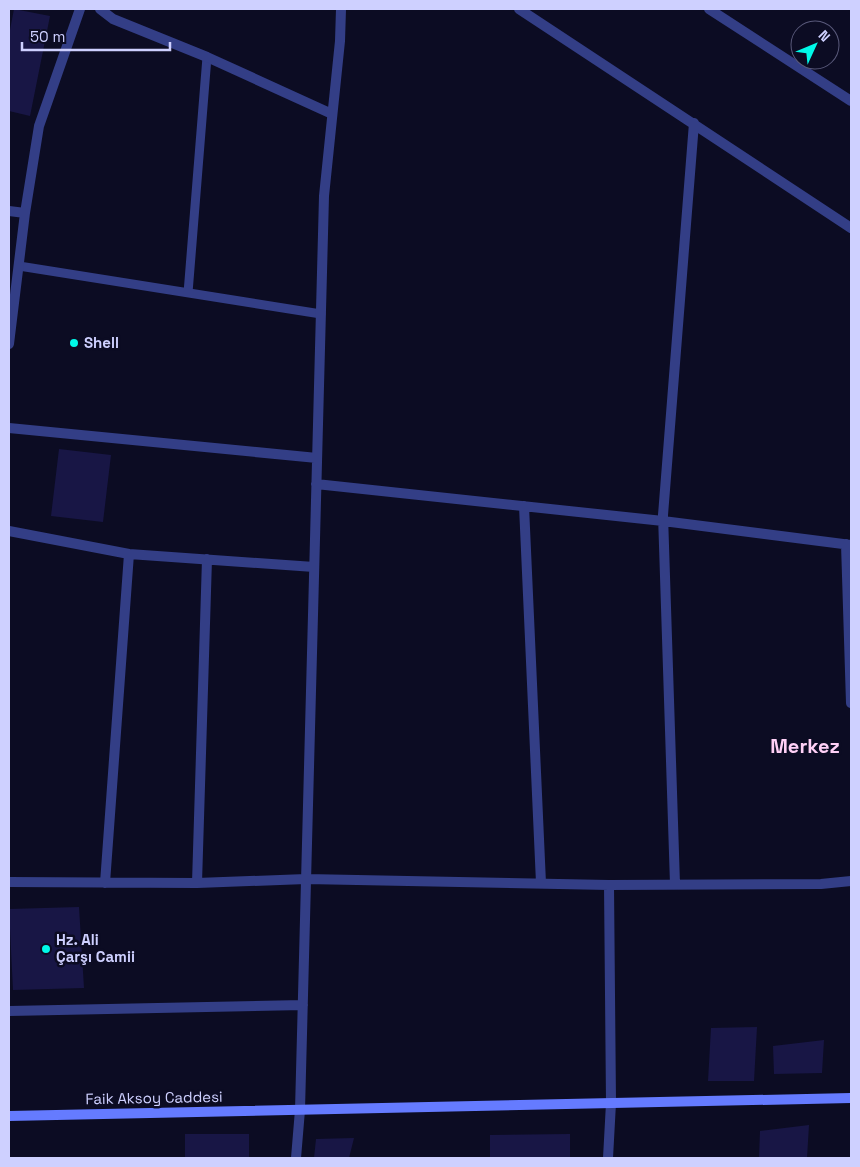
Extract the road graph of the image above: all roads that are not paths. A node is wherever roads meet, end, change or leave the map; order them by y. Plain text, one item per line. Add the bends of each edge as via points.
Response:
1 (80, 9) edge
2 (100, 9) edge
3 (341, 9) edge
4 (519, 9) edge
5 (709, 9) edge
6 (207, 57) junction
7 (851, 101) edge
8 (332, 114) junction
9 (694, 123) junction
10 (9, 210) edge
11 (25, 213) junction
12 (851, 228) edge
13 (19, 266) junction
14 (188, 293) junction
15 (321, 314) junction
16 (10, 318) edge
17 (9, 344) edge
18 (9, 428) edge
19 (317, 458) junction
20 (316, 484) junction
21 (524, 506) junction
22 (663, 520) junction
23 (9, 531) edge
24 (849, 545) edge
25 (129, 554) junction
26 (207, 559) junction
27 (314, 567) junction
28 (851, 703) edge
29 (306, 879) junction
30 (851, 881) edge
31 (9, 882) edge
32 (105, 883) junction
33 (197, 883) junction
34 (541, 883) junction
35 (675, 884) junction
36 (609, 885) junction
37 (303, 1005) junction
38 (9, 1011) edge
39 (851, 1098) edge
40 (611, 1103) junction
41 (300, 1110) junction
42 (9, 1116) edge
43 (296, 1158) edge
44 (608, 1158) edge

1 - 11 street via 38,126
2 - 6 street via 113,19
3 - 8 street
4 - 9 street
5 - 7 street
6 - 8 street
6 - 14 lane
8 - 15 street via 324,196
9 - 12 street
9 - 22 street
10 - 11 street
11 - 13 street
13 - 14 lane
13 - 16 street
14 - 15 lane
15 - 19 street
16 - 17 street
18 - 19 street
19 - 20 street
20 - 21 street
20 - 27 street
21 - 22 street
21 - 34 street
22 - 24 street
22 - 35 street
23 - 25 street
24 - 28 street
25 - 26 street
25 - 32 street
26 - 27 street
26 - 33 street
27 - 29 street
29 - 33 street
29 - 34 street
29 - 37 street
30 - 35 street
31 - 32 street
32 - 33 street
34 - 36 street
35 - 36 street
36 - 40 street
37 - 38 street
37 - 41 street
39 - 40 main road, Faik Aksoy Caddesi
40 - 41 main road, Faik Aksoy Caddesi
40 - 44 street
41 - 42 main road, Faik Aksoy Caddesi
41 - 43 street

